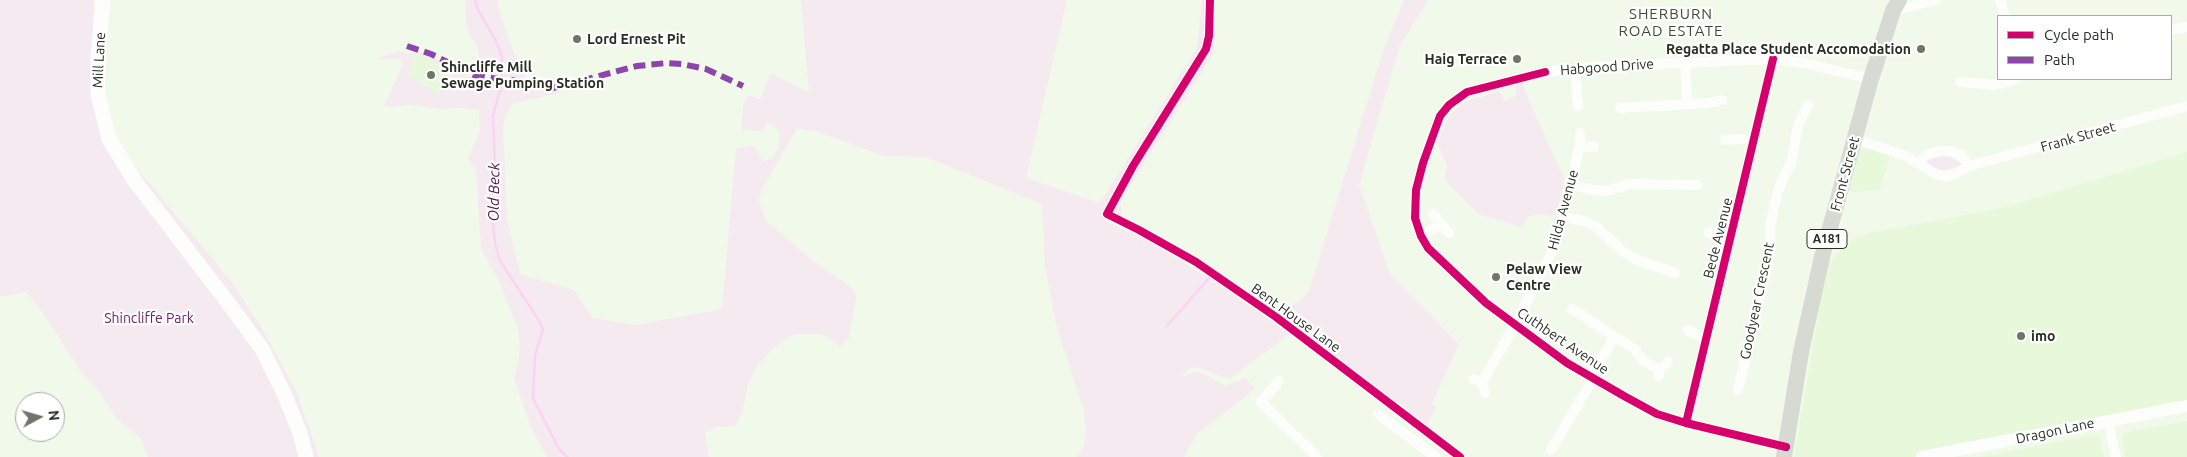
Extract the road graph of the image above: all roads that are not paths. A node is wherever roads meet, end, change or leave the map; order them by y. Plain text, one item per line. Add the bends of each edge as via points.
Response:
1 (103, 0) edge
2 (1210, 0) edge
3 (1936, 0) edge
4 (2000, 0) edge
5 (1896, 6) edge
6 (2005, 15) edge
7 (2187, 27) edge
8 (2172, 30) edge
9 (1774, 59) junction
10 (1685, 63) junction
11 (1576, 69) junction
12 (1871, 79) junction
13 (2013, 80) edge
14 (1960, 82) dead end
15 (1722, 100) dead end
16 (1688, 102) junction
17 (1808, 105) dead end
18 (1578, 106) dead end
19 (2187, 106) edge
20 (1620, 108) dead end
21 (1580, 133) dead end
22 (1854, 139) junction
23 (1725, 140) dead end
24 (1754, 142) junction
25 (1580, 146) junction
26 (1594, 148) dead end
27 (1918, 163) junction
28 (1969, 166) junction
29 (1571, 184) junction
30 (1697, 184) dead end
31 (1433, 214) dead end
32 (1563, 217) junction
33 (1441, 224) junction
34 (1419, 232) junction
35 (1709, 232) dead end
36 (1449, 233) dead end
37 (1731, 237) junction
38 (1675, 273) dead end
39 (1572, 309) dead end
40 (1515, 325) junction
41 (1688, 330) dead end
42 (1614, 337) junction
43 (1706, 340) junction
44 (1668, 362) dead end
45 (1592, 378) junction
46 (1279, 381) dead end
47 (1738, 390) dead end
48 (1485, 393) dead end
49 (2187, 406) edge
50 (1378, 414) dead end
51 (2108, 420) junction
52 (1686, 424) junction
53 (1551, 450) dead end
54 (1785, 452) edge
55 (1311, 455) edge
56 (306, 457) edge
57 (1436, 457) edge
58 (1460, 457) edge
59 (1922, 457) edge
60 (2116, 457) edge

1 - 56 main road, Mill Lane via 98,95 109,139 129,173 262,349 296,423
2 - 58 street, Bent House Lane via 1206,49 1107,214 1196,262 1300,335
3 - 5 street
4 - 6 street
5 - 12 main road, Front Street / A181
7 - 8 street
9 - 10 street, Habgood Drive
9 - 12 street, Habgood Drive
9 - 24 street, Bede Avenue
10 - 11 street, Habgood Drive
10 - 16 street
11 - 18 street
11 - 34 street, Habgood Drive via 1548,71 1467,92 1449,104 1440,116 1422,164 1416,190 1415,218
12 - 22 main road, Front Street / A181
13 - 14 street via 1996,85
15 - 16 street
16 - 20 street
17 - 47 street, Goodyear Crescent via 1798,126 1791,164 1773,209 1771,249
19 - 28 street, Frank Street
21 - 25 street, Hilda Avenue
22 - 27 street, Frank Street
22 - 54 main road, Front Street / A181 via 1822,257 1801,352
23 - 24 street
24 - 37 street, Bede Avenue
25 - 26 street
25 - 29 street, Hilda Avenue
27 - 28 street, Frank Street via 1937,175 1957,174
27 - 28 street via 1928,154 1940,151 1960,156
29 - 30 street via 1608,191 1629,184
29 - 32 street, Hilda Avenue
31 - 33 street
32 - 38 street via 1595,226 1635,259
32 - 40 street, Hilda Avenue via 1545,269
33 - 34 street
33 - 36 street
34 - 40 street, Cuthbert Avenue via 1428,248 1459,279
35 - 37 street, Bede Avenue
37 - 43 street, Bede Avenue
39 - 42 street
40 - 45 street, Cuthbert Avenue
40 - 48 street, Cuthbert Avenue via 1478,381
41 - 43 street
42 - 44 street via 1660,373
42 - 45 street
43 - 52 street, Bede Avenue
45 - 52 street, Cuthbert Avenue via 1657,414
45 - 53 street, Cuthbert Avenue
46 - 55 street via 1261,402
49 - 51 street, Dragon Lane
50 - 57 street
51 - 59 street, Dragon Lane
51 - 60 street
52 - 54 street, Cuthbert Avenue via 1752,439

